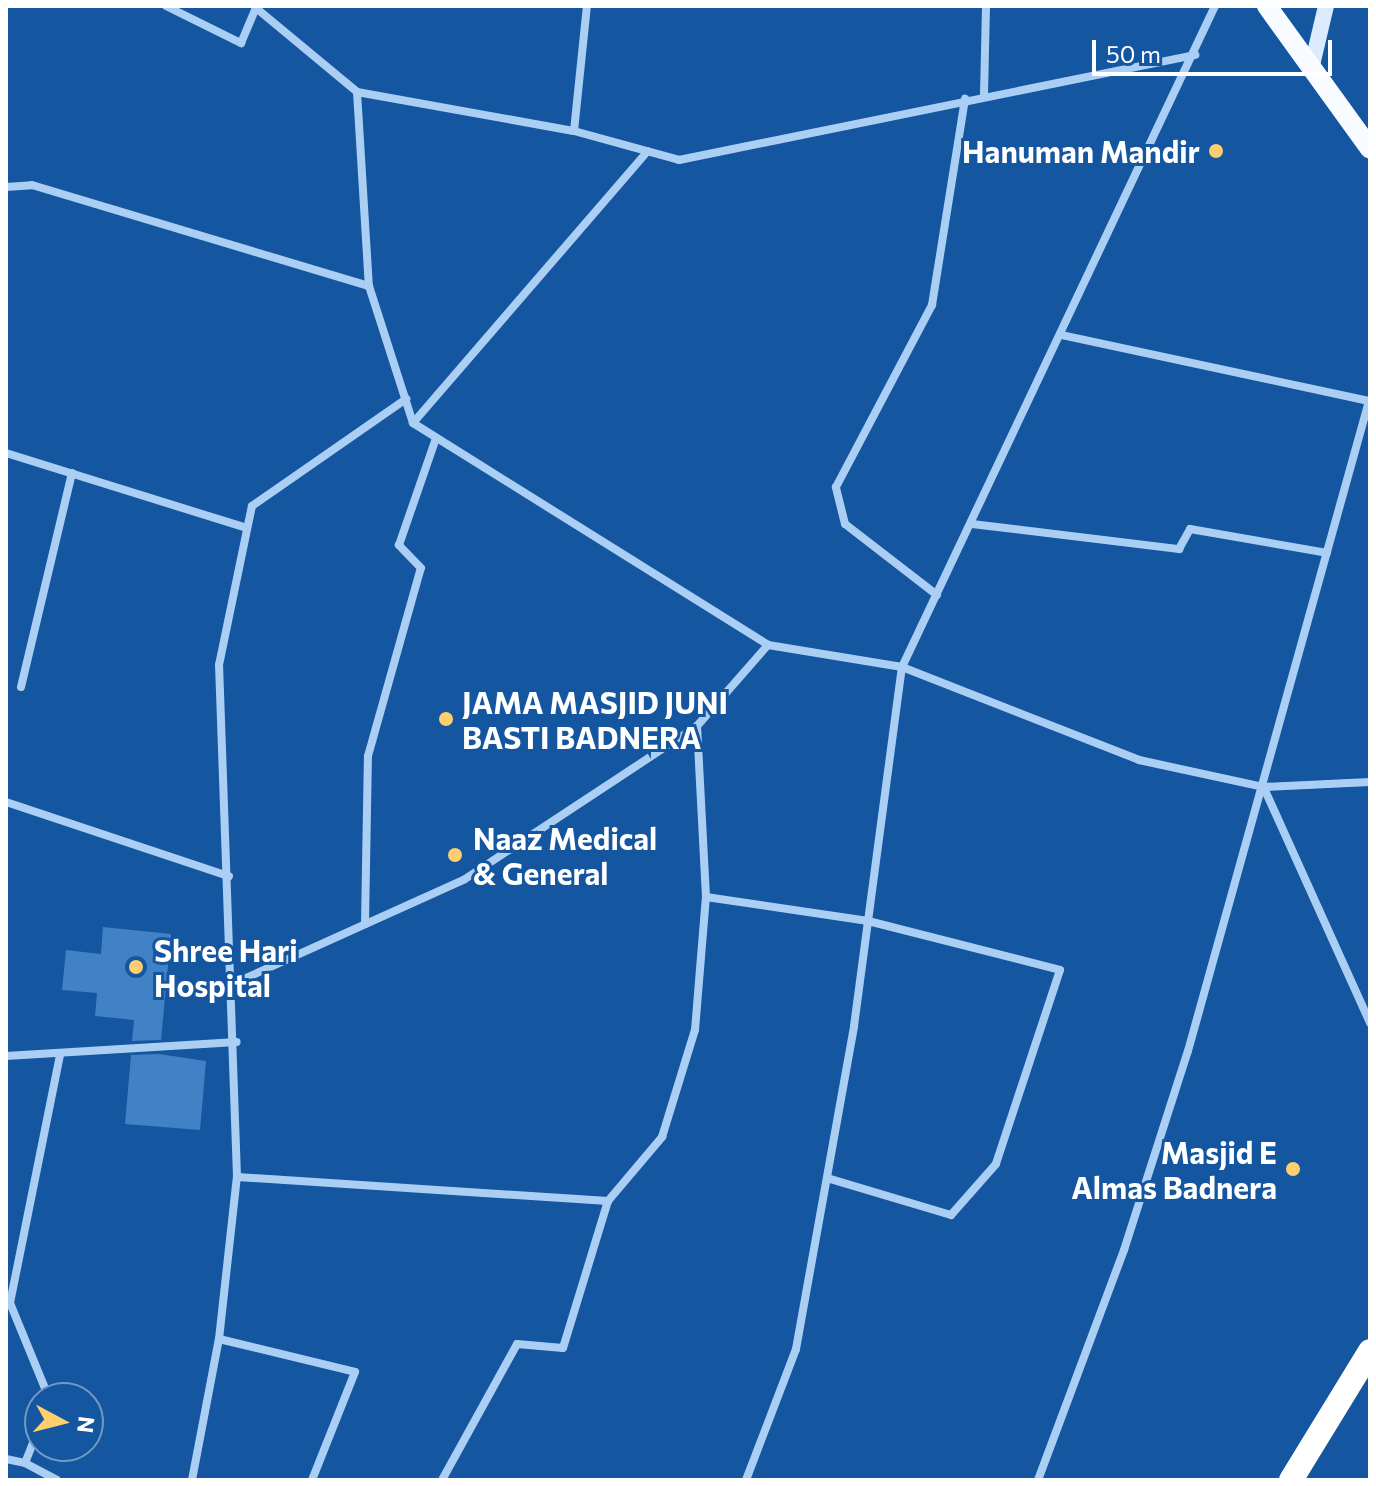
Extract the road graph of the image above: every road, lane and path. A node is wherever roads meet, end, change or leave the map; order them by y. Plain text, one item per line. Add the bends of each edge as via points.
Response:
1 (166, 6) edge
2 (587, 6) edge
3 (986, 6) edge
4 (1215, 6) edge
5 (1267, 6) edge
6 (1326, 6) edge
7 (256, 7) edge
8 (1195, 55) junction
9 (1313, 61) junction
10 (357, 92) junction
11 (984, 95) junction
12 (965, 99) junction
13 (574, 131) junction
14 (1370, 149) edge
15 (648, 151) junction
16 (6, 187) edge
17 (369, 286) junction
18 (1062, 335) junction
19 (406, 399) junction
20 (1370, 400) edge
21 (413, 423) junction
22 (436, 438) junction
23 (6, 453) edge
24 (72, 473) junction
25 (972, 524) junction
26 (247, 528) junction
27 (1327, 553) junction
28 (937, 595) junction
29 (768, 645) junction
30 (902, 667) junction
31 (21, 687) dead end
32 (697, 726) junction
33 (1370, 782) edge
34 (1264, 787) junction
35 (6, 802) edge
36 (229, 876) junction
37 (706, 897) junction
38 (868, 921) junction
39 (365, 924) junction
40 (235, 983) junction
41 (1370, 1023) edge
42 (237, 1042) junction
43 (6, 1056) edge
44 (60, 1056) junction
45 (237, 1177) junction
46 (827, 1178) junction
47 (608, 1201) junction
48 (219, 1339) junction
49 (1370, 1351) edge
50 (42, 1382) edge
51 (6, 1459) edge
52 (25, 1463) joint
53 (57, 1480) edge
54 (192, 1480) edge
55 (312, 1480) edge
56 (442, 1480) edge
57 (746, 1480) edge
58 (1038, 1480) edge
59 (1291, 1480) edge

1 - 7 street via 241,43
2 - 13 street
3 - 11 street
4 - 8 street
5 - 9 main road
6 - 9 street
7 - 10 street
8 - 11 street
8 - 18 street
9 - 14 main road
10 - 13 street
10 - 17 street
11 - 12 street
12 - 15 street via 679,160
12 - 28 street via 932,305 836,487 845,524
13 - 15 street
15 - 21 street
16 - 17 street via 32,185
17 - 19 street
18 - 20 street
18 - 25 street
19 - 21 street
19 - 26 street via 252,506
20 - 27 street
21 - 22 street
22 - 29 street
22 - 39 street via 399,545 421,568 368,756
23 - 24 street
24 - 26 street
24 - 31 street
25 - 27 street via 1179,549 1190,529
25 - 28 street
26 - 36 street via 219,665
27 - 34 street
28 - 30 street
29 - 30 street
29 - 32 street
30 - 34 street via 1139,760
30 - 38 street
32 - 37 street
32 - 39 street via 465,879
33 - 34 street
34 - 41 street
34 - 58 street via 1124,1250
35 - 36 street
36 - 40 street
37 - 38 street
37 - 47 street via 695,1030 662,1137
38 - 46 street
38 - 46 street via 1060,970 996,1164 951,1215
39 - 40 street
40 - 42 street
42 - 44 street
42 - 45 street
43 - 44 street
44 - 50 street via 10,1303
45 - 47 street
45 - 48 street
46 - 57 street via 796,1349
47 - 56 street via 563,1348 517,1344
48 - 54 street
48 - 55 street via 355,1372
49 - 59 highway
51 - 52 street
52 - 53 street

